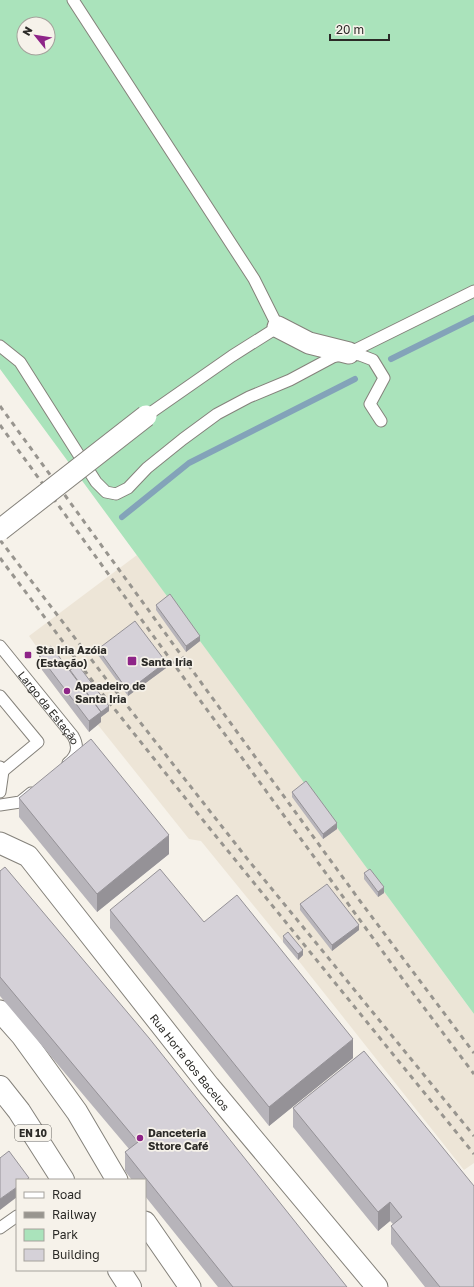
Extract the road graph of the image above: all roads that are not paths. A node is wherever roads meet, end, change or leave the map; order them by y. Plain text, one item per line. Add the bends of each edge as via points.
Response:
1 (73, 0) edge
2 (474, 291) edge
3 (278, 327) junction
4 (0, 346) edge
5 (349, 353) junction
6 (146, 416) joint
7 (381, 422) dead end
8 (0, 530) edge
9 (0, 646) edge
10 (0, 696) edge
11 (2, 769) edge
12 (59, 770) edge
13 (37, 788) edge
14 (0, 792) edge
15 (0, 805) edge
16 (0, 844) edge
17 (0, 1011) edge
18 (0, 1087) edge
19 (62, 1179) edge
20 (116, 1179) edge
21 (16, 1217) edge
22 (146, 1223) edge
23 (0, 1228) edge
24 (120, 1271) edge
25 (130, 1287) edge
26 (190, 1287) edge
27 (377, 1287) edge

1 - 3 lane via 254,279
2 - 5 lane
3 - 5 street via 310,343
3 - 6 lane
4 - 5 lane via 20,362 96,482 106,492 116,494 128,488 153,463 217,414 333,357
5 - 7 lane via 360,354 373,360 384,378 370,404
6 - 8 street, bridge
9 - 12 lane, Largo da Estação via 76,741 75,756
10 - 11 lane via 38,742
11 - 14 lane
13 - 15 lane via 20,802
16 - 27 street, Rua Horta dos Bacelos via 28,856 209,1086
17 - 20 street via 22,1036 77,1112
18 - 19 main road, EN 10 via 19,1111
21 - 23 lane
22 - 26 street
24 - 25 main road

